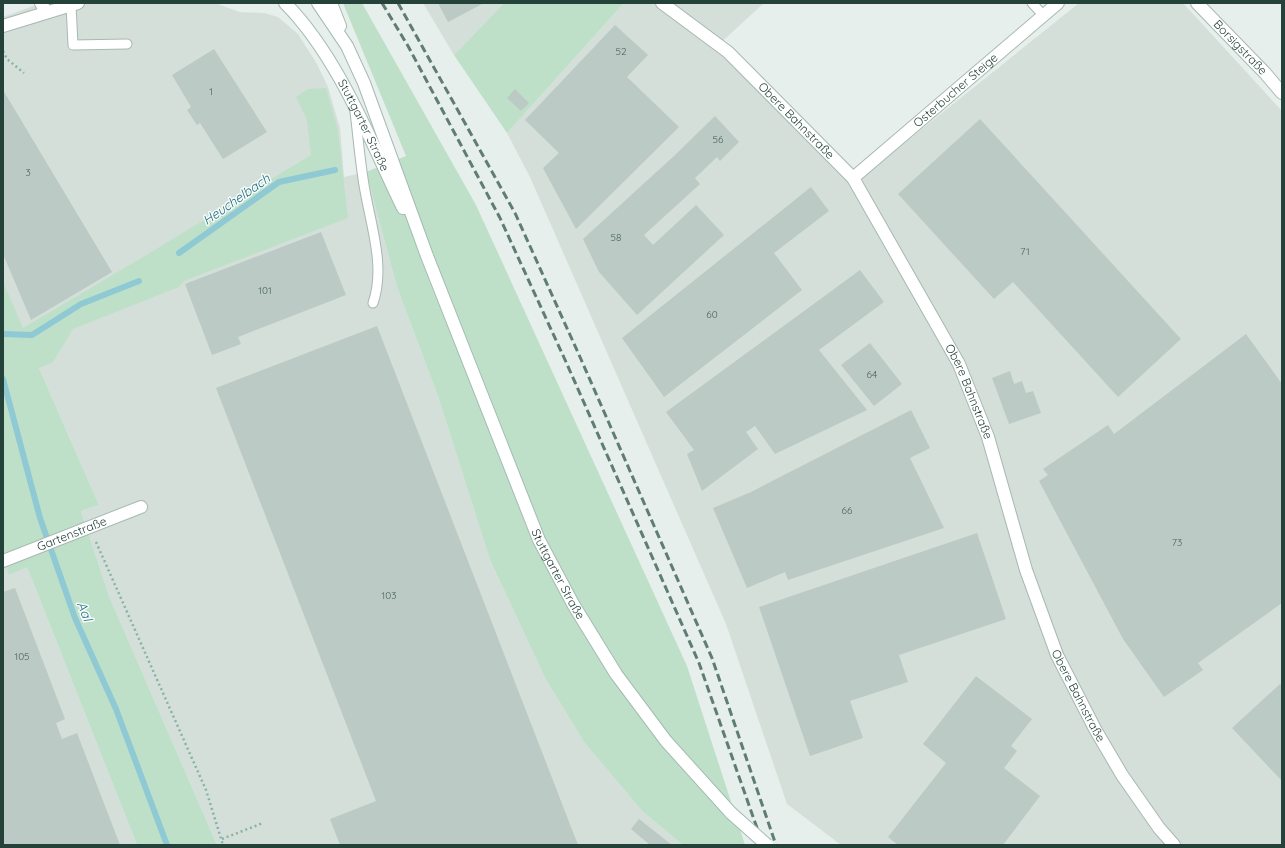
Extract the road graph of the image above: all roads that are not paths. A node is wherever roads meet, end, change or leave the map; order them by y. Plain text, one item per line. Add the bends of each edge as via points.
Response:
1 (285, 3) edge
2 (318, 3) edge
3 (331, 3) edge
4 (662, 3) edge
5 (1032, 3) edge
6 (1058, 3) edge
7 (1197, 3) edge
8 (75, 4) edge
9 (43, 8) edge
10 (1044, 16) junction
11 (3, 26) edge
12 (127, 44) dead end
13 (347, 46) junction
14 (1282, 93) edge
15 (355, 108) junction
16 (854, 178) junction
17 (427, 256) junction
18 (374, 303) dead end
19 (141, 507) dead end
20 (6, 559) edge
21 (767, 845) edge
22 (1174, 845) edge

1 - 15 street, Stuttgarter Straße via 312,33
2 - 13 street, Stuttgarter Straße
3 - 13 street
4 - 16 street, Obere Bahnstraße via 728,52
5 - 10 lane
6 - 10 street, Osterbucher Steige
7 - 14 street, Borsigstraße
8 - 9 street
8 - 12 lane via 74,45
9 - 11 street
10 - 16 street, Osterbucher Steige
13 - 17 street, Stuttgarter Straße via 364,83
15 - 17 street, Stuttgarter Straße
15 - 18 lane via 363,184 379,269
16 - 22 street, Obere Bahnstraße via 959,364 988,436 1026,570 1058,655 1095,729 1122,775
17 - 21 street, Stuttgarter Straße, bridge via 539,540 573,604 616,674 666,741 731,813
19 - 20 street, Gartenstraße

